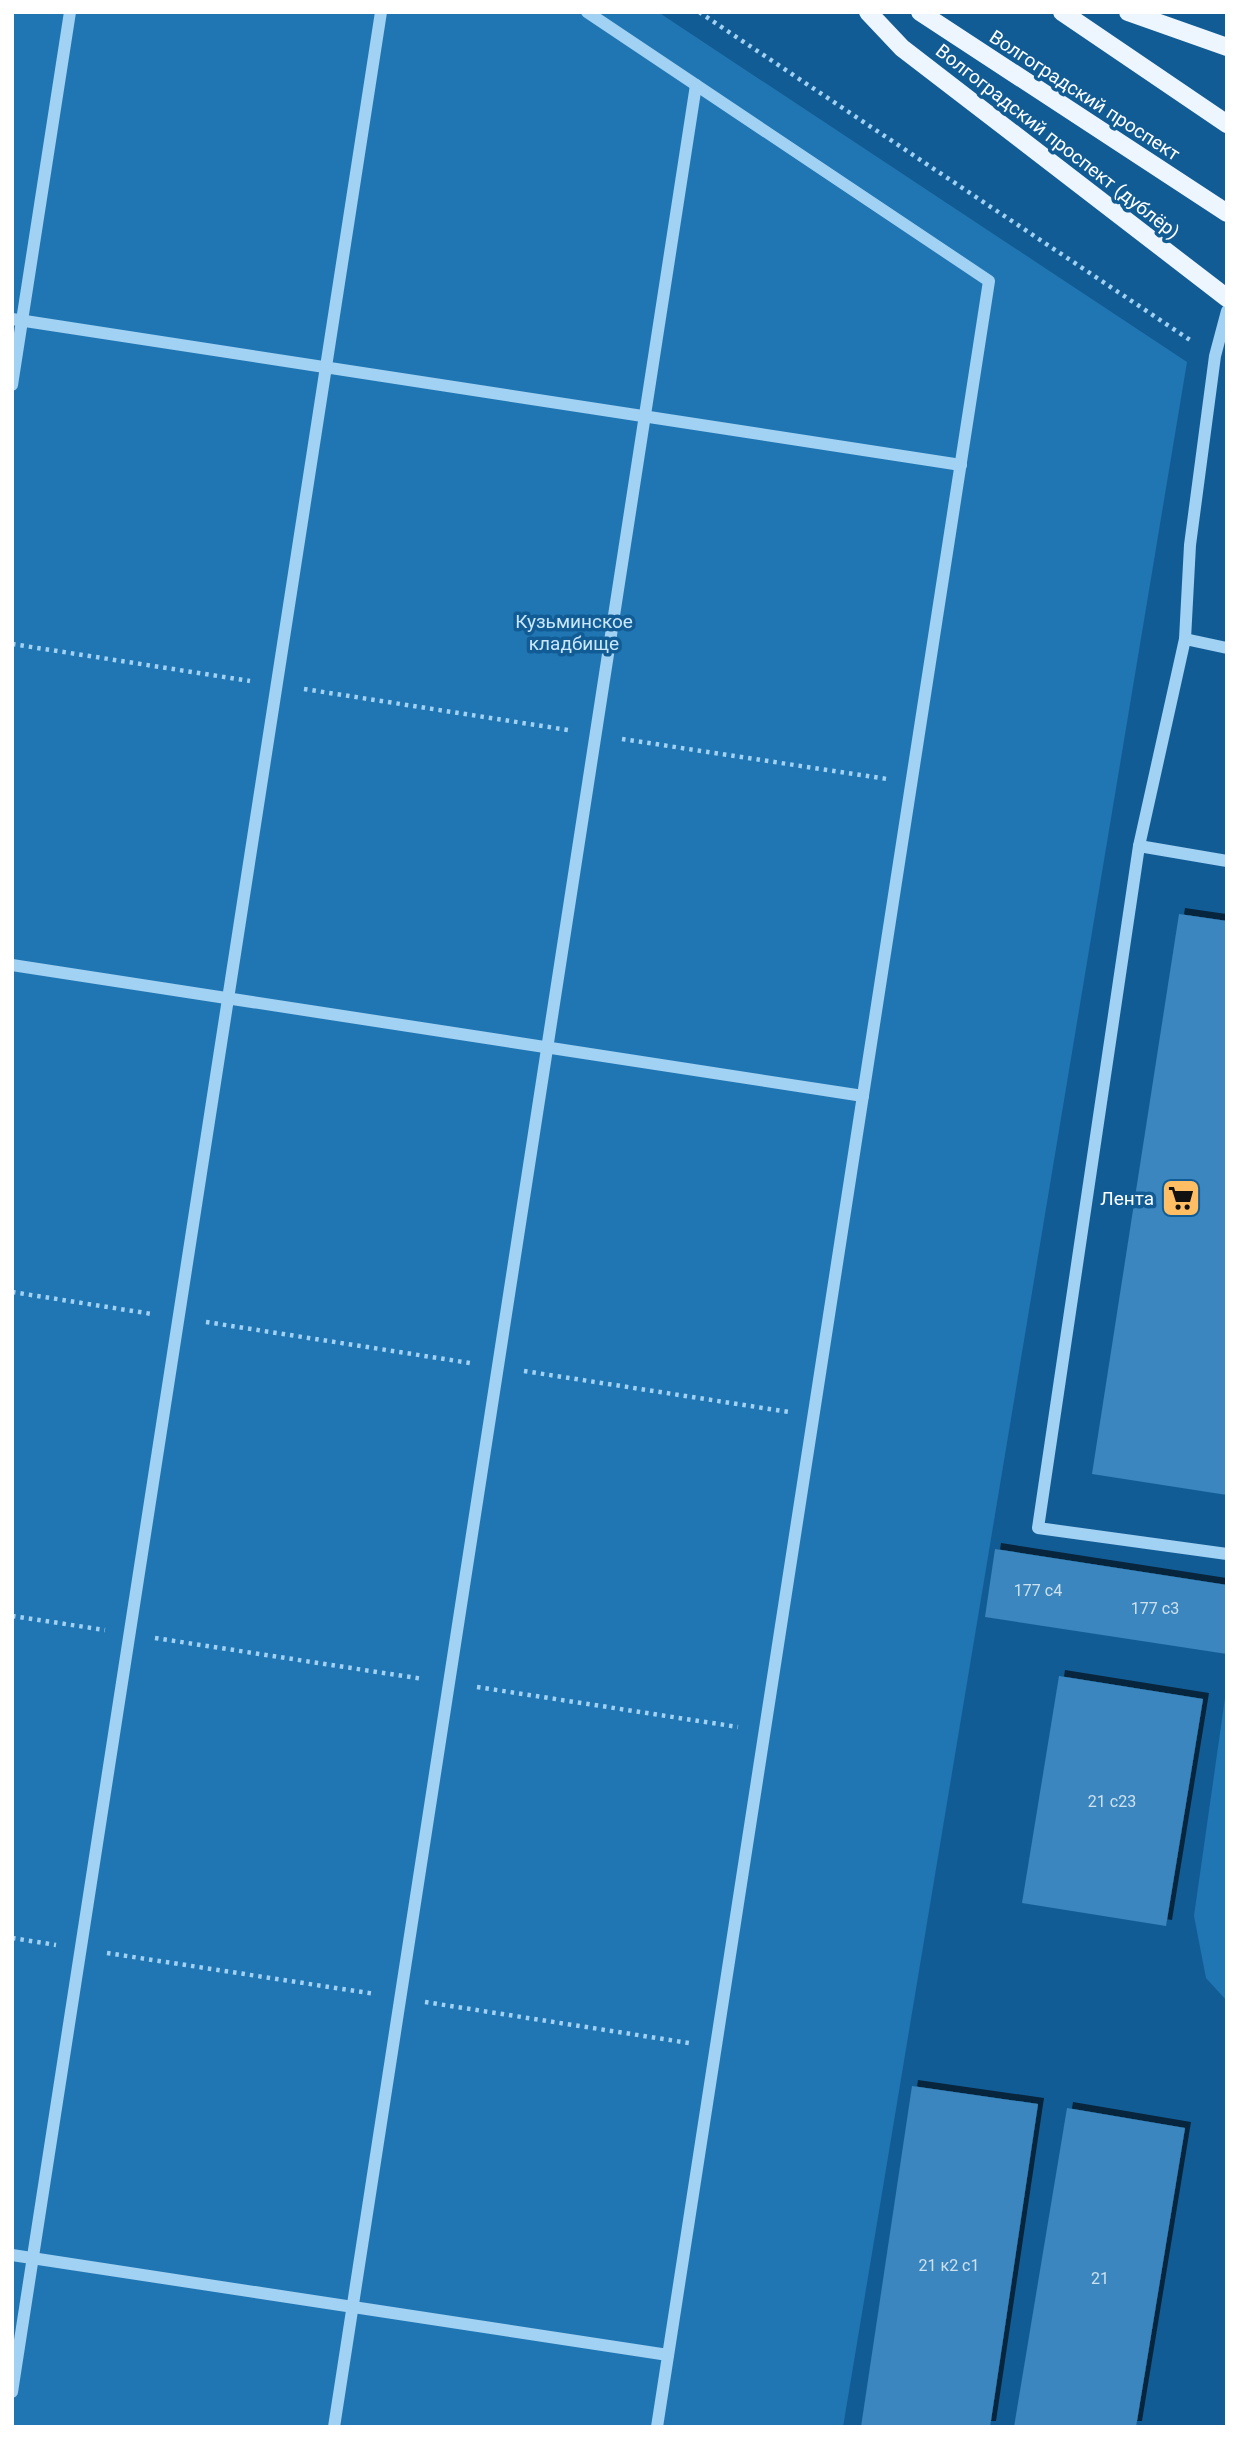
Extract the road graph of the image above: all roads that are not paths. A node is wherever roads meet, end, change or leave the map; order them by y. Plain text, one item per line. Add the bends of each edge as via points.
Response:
1 (70, 12) edge
2 (381, 12) edge
3 (587, 12) edge
4 (868, 12) edge
5 (920, 12) edge
6 (1062, 12) edge
7 (1128, 12) edge
8 (1227, 47) edge
9 (696, 85) junction
10 (1227, 124) edge
11 (1227, 213) edge
12 (1227, 298) edge
13 (1227, 311) edge
14 (17, 320) edge
15 (326, 368) junction
16 (12, 385) edge
17 (645, 416) junction
18 (961, 465) junction
19 (1185, 639) junction
20 (1227, 648) edge
21 (1139, 846) junction
22 (1227, 861) edge
23 (12, 965) edge
24 (228, 999) junction
25 (547, 1047) junction
26 (863, 1096) junction
27 (1227, 1554) edge
28 (12, 2255) edge
29 (33, 2258) junction
30 (352, 2307) junction
31 (668, 2355) junction
32 (12, 2392) edge
33 (334, 2427) edge
34 (657, 2427) edge

1 - 14 lane
2 - 15 lane
3 - 9 lane
4 - 12 main road, Волгоградский проспект (дублёр) via 902,48
5 - 11 main road, Волгоградский проспект
6 - 10 main road
7 - 8 main road
9 - 17 lane
9 - 18 lane via 989,281
13 - 19 lane via 1215,356 1190,545
14 - 15 lane
14 - 16 lane
15 - 17 lane
15 - 24 lane
17 - 18 lane
17 - 25 lane
18 - 26 lane
19 - 20 lane
19 - 21 lane
21 - 22 lane
21 - 27 lane via 1038,1528
23 - 24 lane
24 - 25 lane
24 - 29 lane
25 - 26 lane
25 - 30 lane
26 - 31 lane
28 - 29 lane
29 - 30 lane
29 - 32 lane
30 - 31 lane
30 - 33 lane
31 - 34 lane

